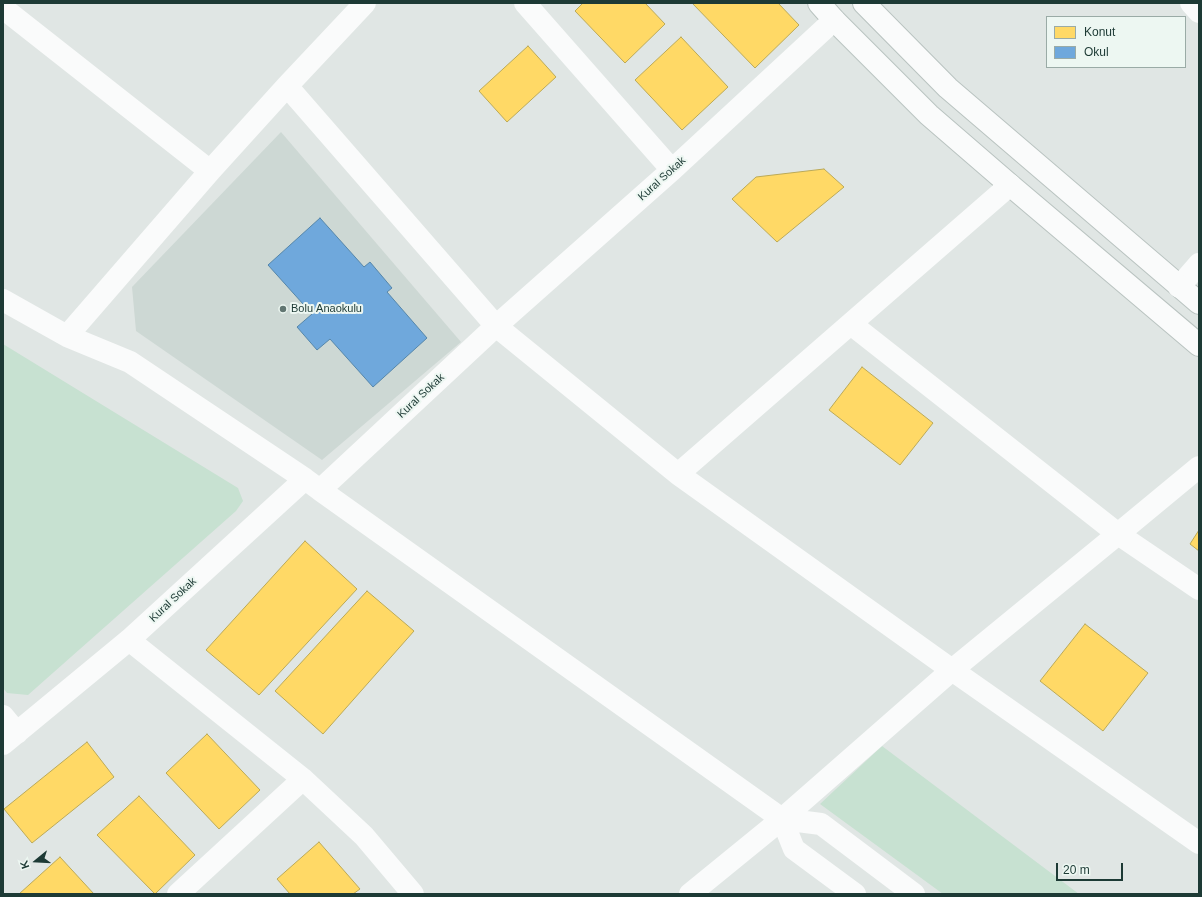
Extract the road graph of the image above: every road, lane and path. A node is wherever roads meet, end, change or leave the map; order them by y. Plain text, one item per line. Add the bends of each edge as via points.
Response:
1 (365, 3) edge
2 (525, 3) edge
3 (819, 3) edge
4 (1191, 3) edge
5 (868, 4) edge
6 (3, 8) edge
7 (1199, 12) edge
8 (834, 20) junction
9 (287, 86) junction
10 (672, 170) junction
11 (210, 171) junction
12 (1010, 185) junction
13 (1199, 264) edge
14 (1179, 287) junction
15 (3, 300) edge
16 (1199, 303) edge
17 (851, 324) junction
18 (496, 326) junction
19 (67, 336) junction
20 (1199, 345) edge
21 (1199, 467) edge
22 (678, 474) junction
23 (312, 484) junction
24 (1118, 534) junction
25 (1199, 590) edge
26 (129, 640) junction
27 (952, 670) junction
28 (3, 716) edge
29 (10, 739) edge
30 (303, 779) junction
31 (782, 819) junction
32 (1199, 843) edge
33 (178, 894) edge
34 (413, 894) edge
35 (690, 894) edge
36 (855, 894) edge
37 (914, 894) edge

1 - 9 street
2 - 10 street
3 - 8 street
4 - 7 street
5 - 14 street via 948,88
6 - 11 street
8 - 10 street, Kural Sokak
8 - 12 street via 929,114
9 - 11 street
9 - 18 street
10 - 18 street, Kural Sokak
11 - 19 street
12 - 17 street
12 - 20 street
13 - 14 street
14 - 16 street
15 - 19 street
17 - 22 street
17 - 24 street
18 - 22 street
18 - 23 street, Kural Sokak
19 - 23 street via 130,362
21 - 24 street
22 - 27 street
23 - 26 street, Kural Sokak
23 - 31 street
24 - 25 street
24 - 27 street
26 - 29 street, Kural Sokak
26 - 30 street
27 - 31 street
27 - 32 street
28 - 29 street
30 - 33 street
30 - 34 street via 364,836
31 - 35 street
31 - 36 street via 794,849
31 - 37 street via 821,824

